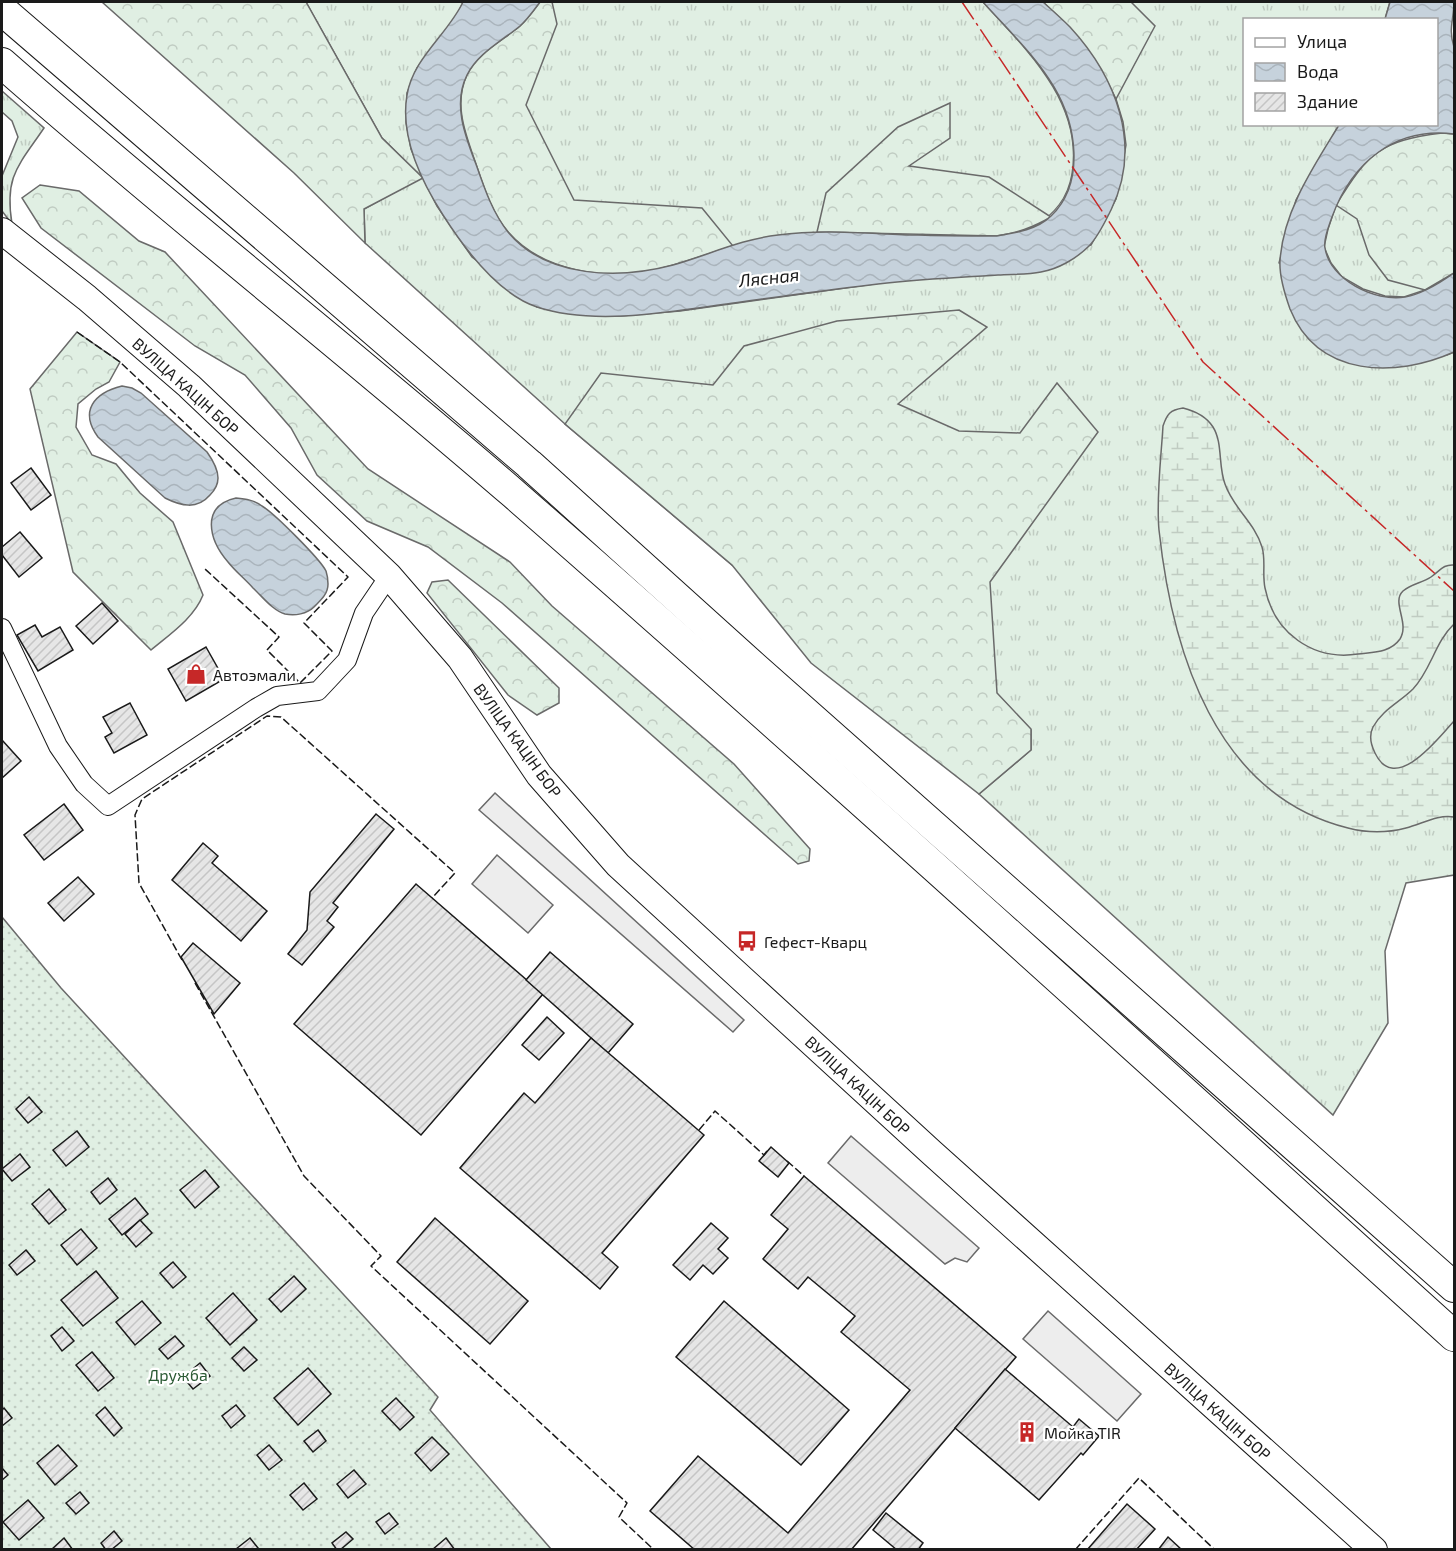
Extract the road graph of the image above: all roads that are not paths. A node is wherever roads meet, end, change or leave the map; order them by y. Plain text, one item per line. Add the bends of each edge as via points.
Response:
1 (2, 10) edge
2 (2, 63) edge
3 (2, 231) edge
4 (389, 576) junction
5 (2, 628) edge
6 (1455, 1287) edge
7 (1455, 1336) edge
8 (1374, 1550) edge

1 - 6 highway via 529,464
2 - 7 highway via 509,490
3 - 4 main road, ВУЛІЦА КАЦІН БОР via 189,386
4 - 5 street via 364,613 347,660 318,691 277,696 108,806 84,784 58,746
4 - 8 main road, ВУЛІЦА КАЦІН БОР via 459,658 539,775 618,865 930,1152

